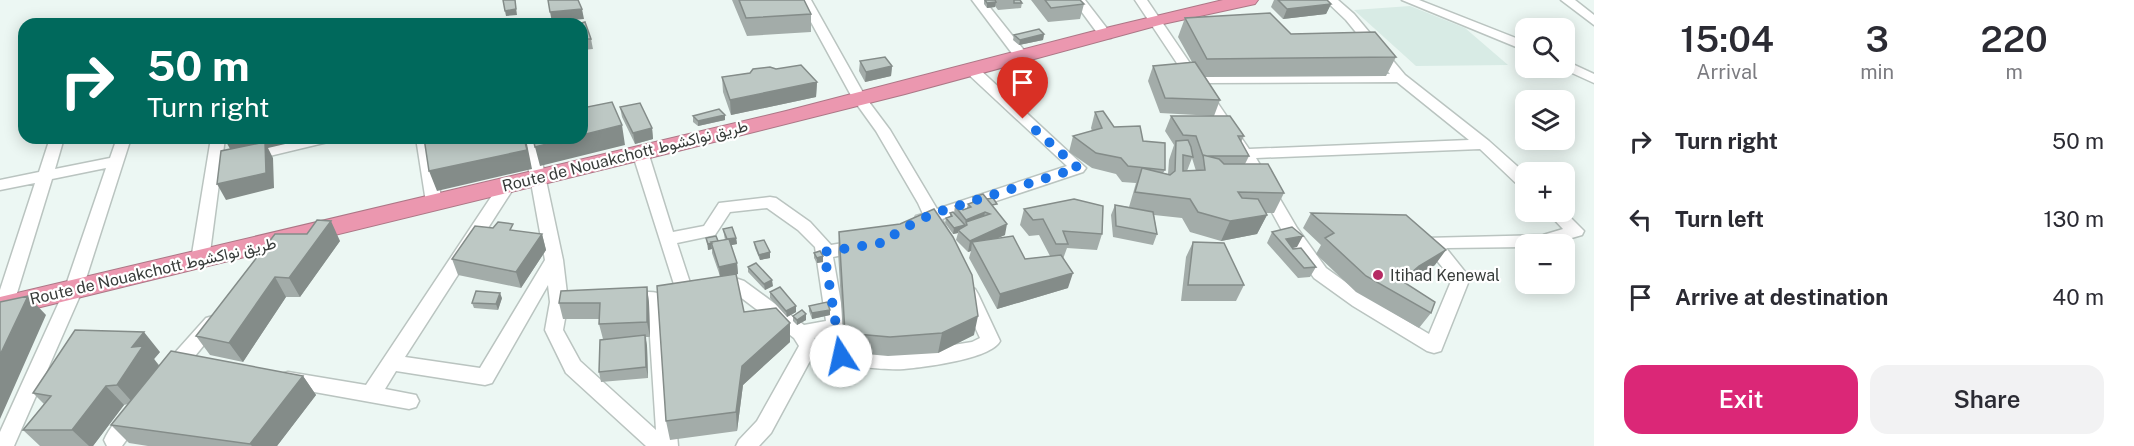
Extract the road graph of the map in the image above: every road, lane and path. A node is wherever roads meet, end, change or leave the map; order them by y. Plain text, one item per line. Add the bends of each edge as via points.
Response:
1 (805, 0) edge
2 (978, 0) edge
3 (1079, 0) edge
4 (1141, 0) edge
5 (1249, 0) edge
6 (1331, 0) edge
7 (1408, 0) edge
8 (1567, 0) edge
9 (1594, 21) edge
10 (1154, 22) junction
11 (1106, 35) junction
12 (1515, 43) edge
13 (1022, 57) junction
14 (972, 70) junction
15 (1575, 70) edge
16 (1400, 78) junction
17 (1194, 79) junction
18 (1594, 79) edge
19 (860, 99) junction
20 (55, 144) edge
21 (122, 144) edge
22 (220, 144) edge
23 (301, 144) edge
24 (424, 144) edge
25 (531, 144) edge
26 (1484, 144) junction
27 (640, 152) junction
28 (1245, 154) junction
29 (117, 161) junction
30 (226, 161) junction
31 (1515, 173) edge
32 (45, 176) junction
33 (538, 179) junction
34 (0, 185) edge
35 (507, 186) junction
36 (434, 202) junction
37 (932, 214) junction
38 (1566, 222) edge
39 (906, 228) edge
40 (288, 239) junction
41 (667, 239) junction
42 (876, 243) edge
43 (946, 246) edge
44 (824, 252) junction
45 (200, 260) junction
46 (554, 260) junction
47 (264, 265) edge
48 (961, 278) edge
49 (73, 291) junction
50 (685, 294) junction
51 (656, 299) junction
52 (612, 300) edge
53 (580, 301) edge
54 (559, 302) junction
55 (2, 307) edge
56 (226, 308) edge
57 (836, 326) junction
58 (801, 333) junction
59 (179, 361) junction
60 (391, 363) junction
61 (213, 367) edge
62 (269, 377) edge
63 (165, 378) edge
64 (370, 395) junction
65 (409, 401) dead end
66 (143, 405) edge
67 (114, 440) edge
68 (4, 446) edge
69 (660, 446) edge
70 (669, 446) edge
71 (746, 446) edge

1 - 19 street
2 - 13 street
3 - 11 street
4 - 10 street
5 - 10 highway, Route de Nouakchott طريق نواكشوط
6 - 16 street
7 - 12 street
8 - 9 street
10 - 11 highway, Route de Nouakchott طريق نواكشوط
10 - 17 street
11 - 13 highway, Route de Nouakchott طريق نواكشوط
13 - 14 highway, Route de Nouakchott طريق نواكشوط
14 - 19 highway, Route de Nouakchott طريق نواكشوط
14 - 37 street via 1078,168
15 - 18 street
16 - 17 street
16 - 26 street
17 - 28 street
19 - 27 highway, Route de Nouakchott طريق نواكشوط
19 - 37 street via 883,130
20 - 32 street
21 - 29 street
22 - 30 street
23 - 30 street
24 - 36 street
25 - 33 street
26 - 28 street
26 - 31 street
27 - 33 highway, Route de Nouakchott طريق نواكشوط
27 - 41 street
28 - 38 street via 1320,273 1434,346 1461,278 1431,242 1543,241 1576,231
29 - 32 street
29 - 49 street
30 - 45 street
32 - 34 street
32 - 55 street
33 - 35 highway, Route de Nouakchott طريق نواكشوط
33 - 46 street
35 - 36 highway, Route de Nouakchott طريق نواكشوط
35 - 60 street
36 - 40 highway, Route de Nouakchott طريق نواكشوط
37 - 39 street
37 - 43 street
40 - 45 highway, Route de Nouakchott طريق نواكشوط
40 - 47 street
41 - 44 street via 709,231 725,207 770,202 804,226 823,245
41 - 50 street
42 - 44 street
44 - 57 street
45 - 49 highway, Route de Nouakchott طريق نواكشوط
46 - 54 street
46 - 60 street via 485,377
48 - 57 street via 991,341 976,349 903,361 841,356
49 - 55 highway, Route de Nouakchott طريق نواكشوط
49 - 68 street
50 - 51 street
50 - 58 street via 738,286
51 - 52 street
51 - 70 street
53 - 54 street
54 - 69 street via 554,330 573,367
56 - 59 street
57 - 58 street
58 - 71 street via 809,345 764,427
59 - 61 street
59 - 63 street
60 - 64 street
62 - 64 street
64 - 65 street
66 - 67 street

